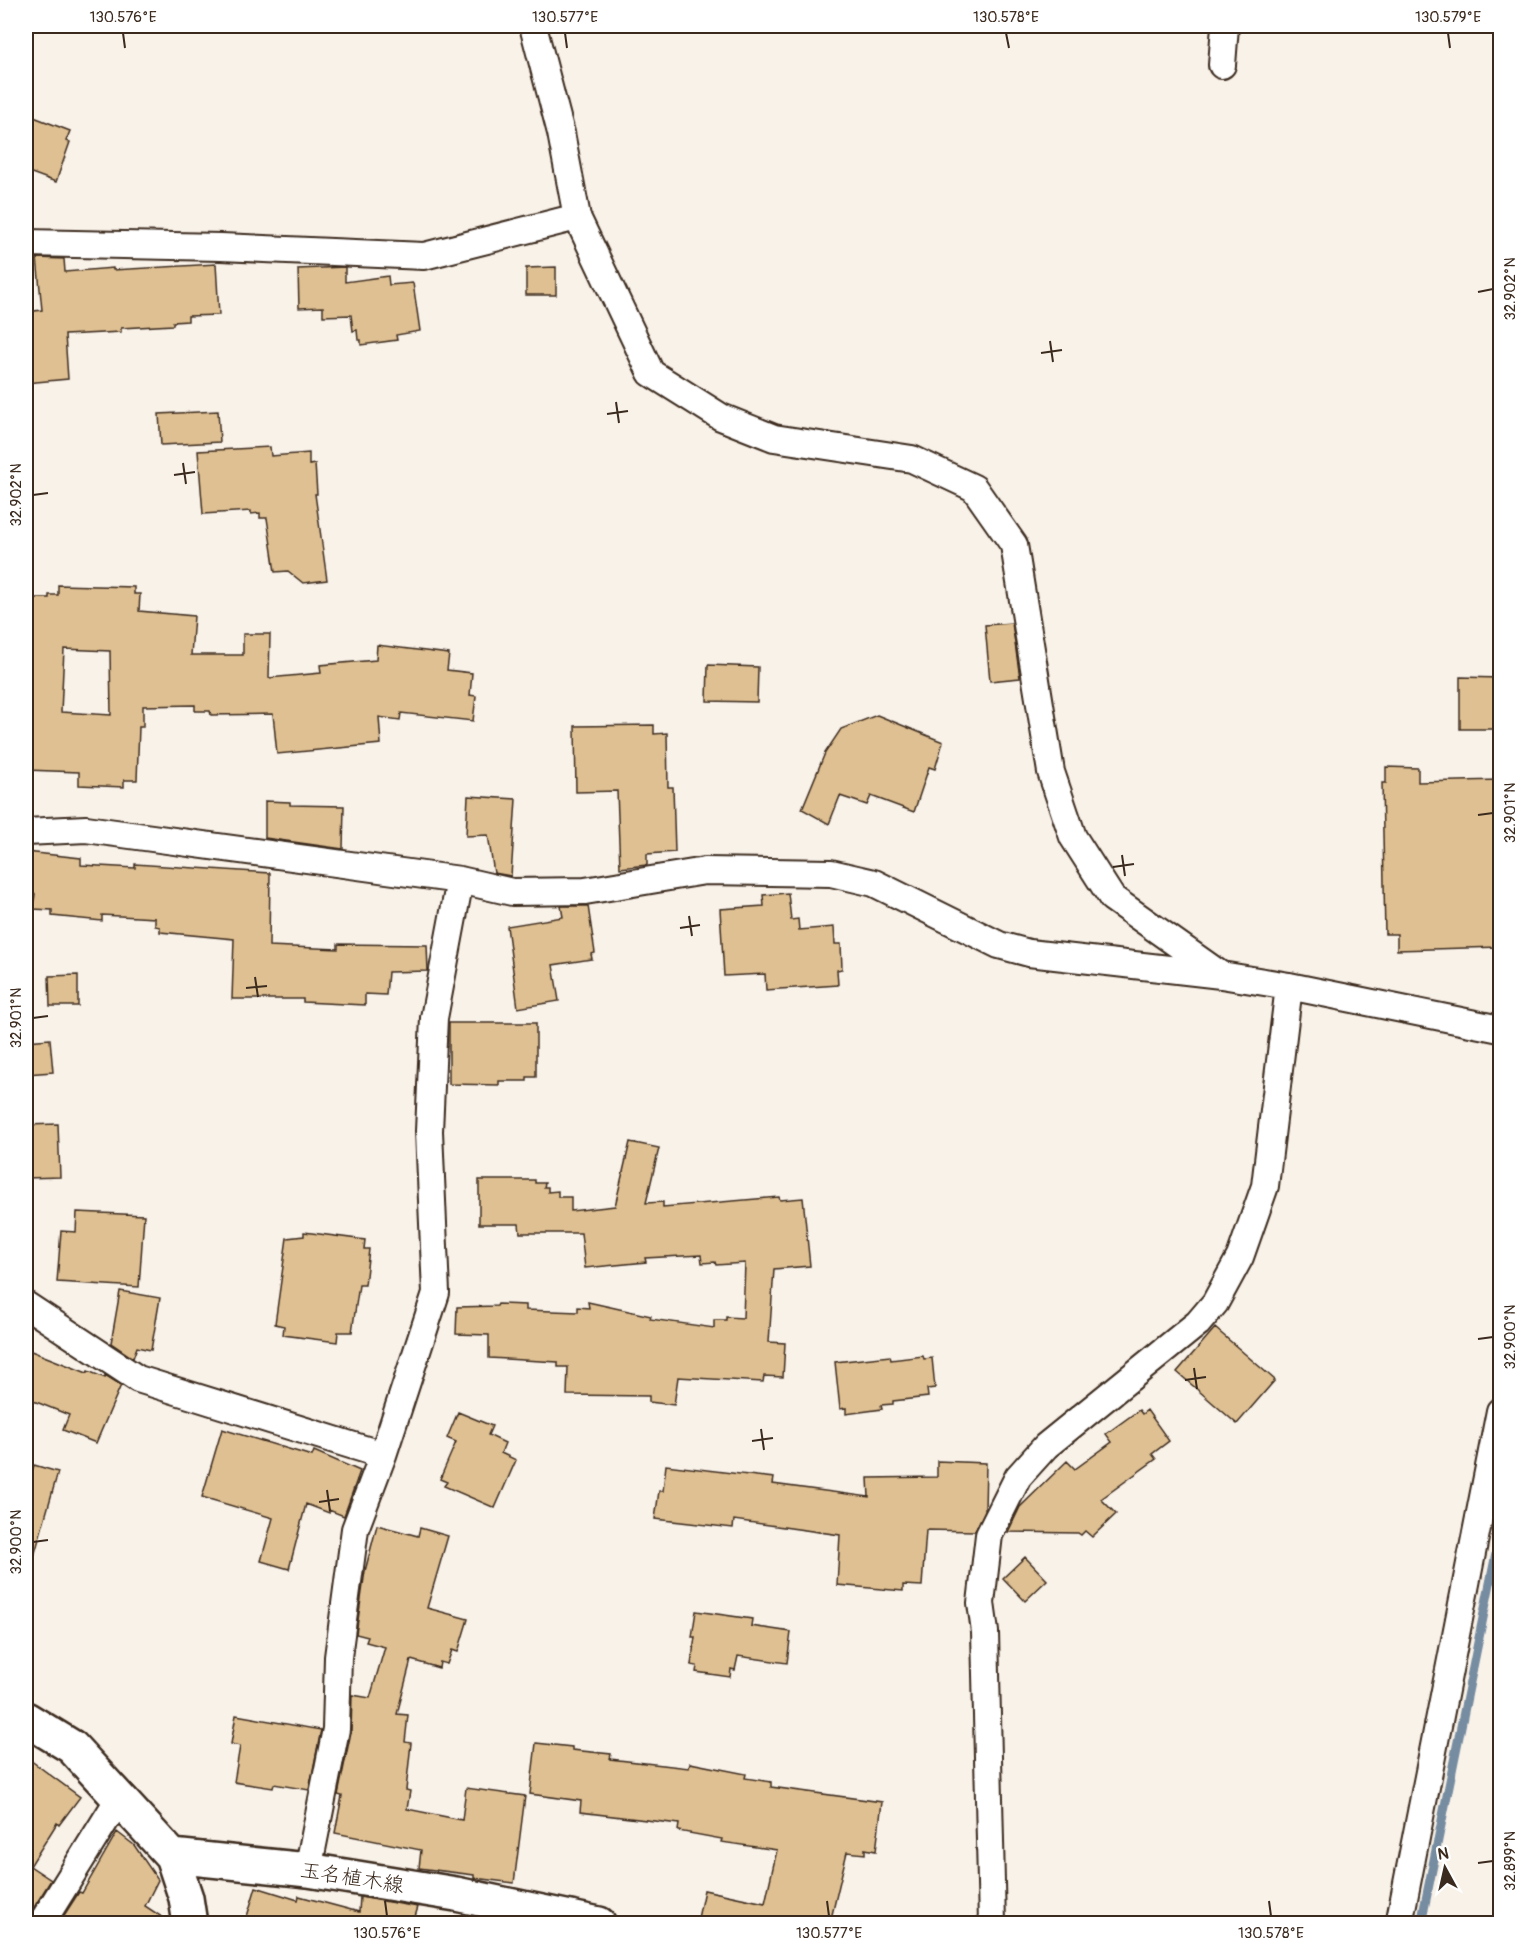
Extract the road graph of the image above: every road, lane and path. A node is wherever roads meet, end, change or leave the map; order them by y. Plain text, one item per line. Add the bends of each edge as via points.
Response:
1 (533, 26) edge
2 (1226, 26) edge
3 (1222, 65) dead end
4 (577, 216) junction
5 (26, 243) edge
6 (26, 832) edge
7 (460, 880) junction
8 (1221, 975) junction
9 (1289, 986) junction
10 (1500, 1029) edge
11 (26, 1305) edge
12 (1500, 1411) edge
13 (383, 1455) junction
14 (26, 1719) edge
15 (120, 1797) junction
16 (172, 1856) junction
17 (308, 1870) junction
18 (41, 1923) edge
19 (190, 1923) edge
20 (599, 1923) edge
21 (992, 1923) edge
22 (1400, 1923) edge

1 - 4 street via 561,133
2 - 3 street
4 - 5 street via 424,256
4 - 8 street via 651,373 722,417 774,438 912,459 974,488 1014,545 1051,772 1073,837 1112,898
6 - 7 street via 86,829
7 - 8 street via 512,892 533,892 585,891 705,871 831,873 874,883 999,945 1019,951
7 - 13 street via 434,1018 429,1131 436,1293
8 - 9 street
9 - 10 street
9 - 21 street via 1265,1186 1240,1257 1215,1303 1198,1323 1046,1446 1018,1477 989,1535 981,1603 985,1632
11 - 13 street via 138,1379
12 - 22 street
13 - 17 street via 355,1529 338,1657 336,1730
14 - 15 main road via 72,1747
15 - 16 main road
15 - 18 street
16 - 17 main road, 玉名植木線
16 - 19 main road
17 - 20 main road, 玉名植木線

